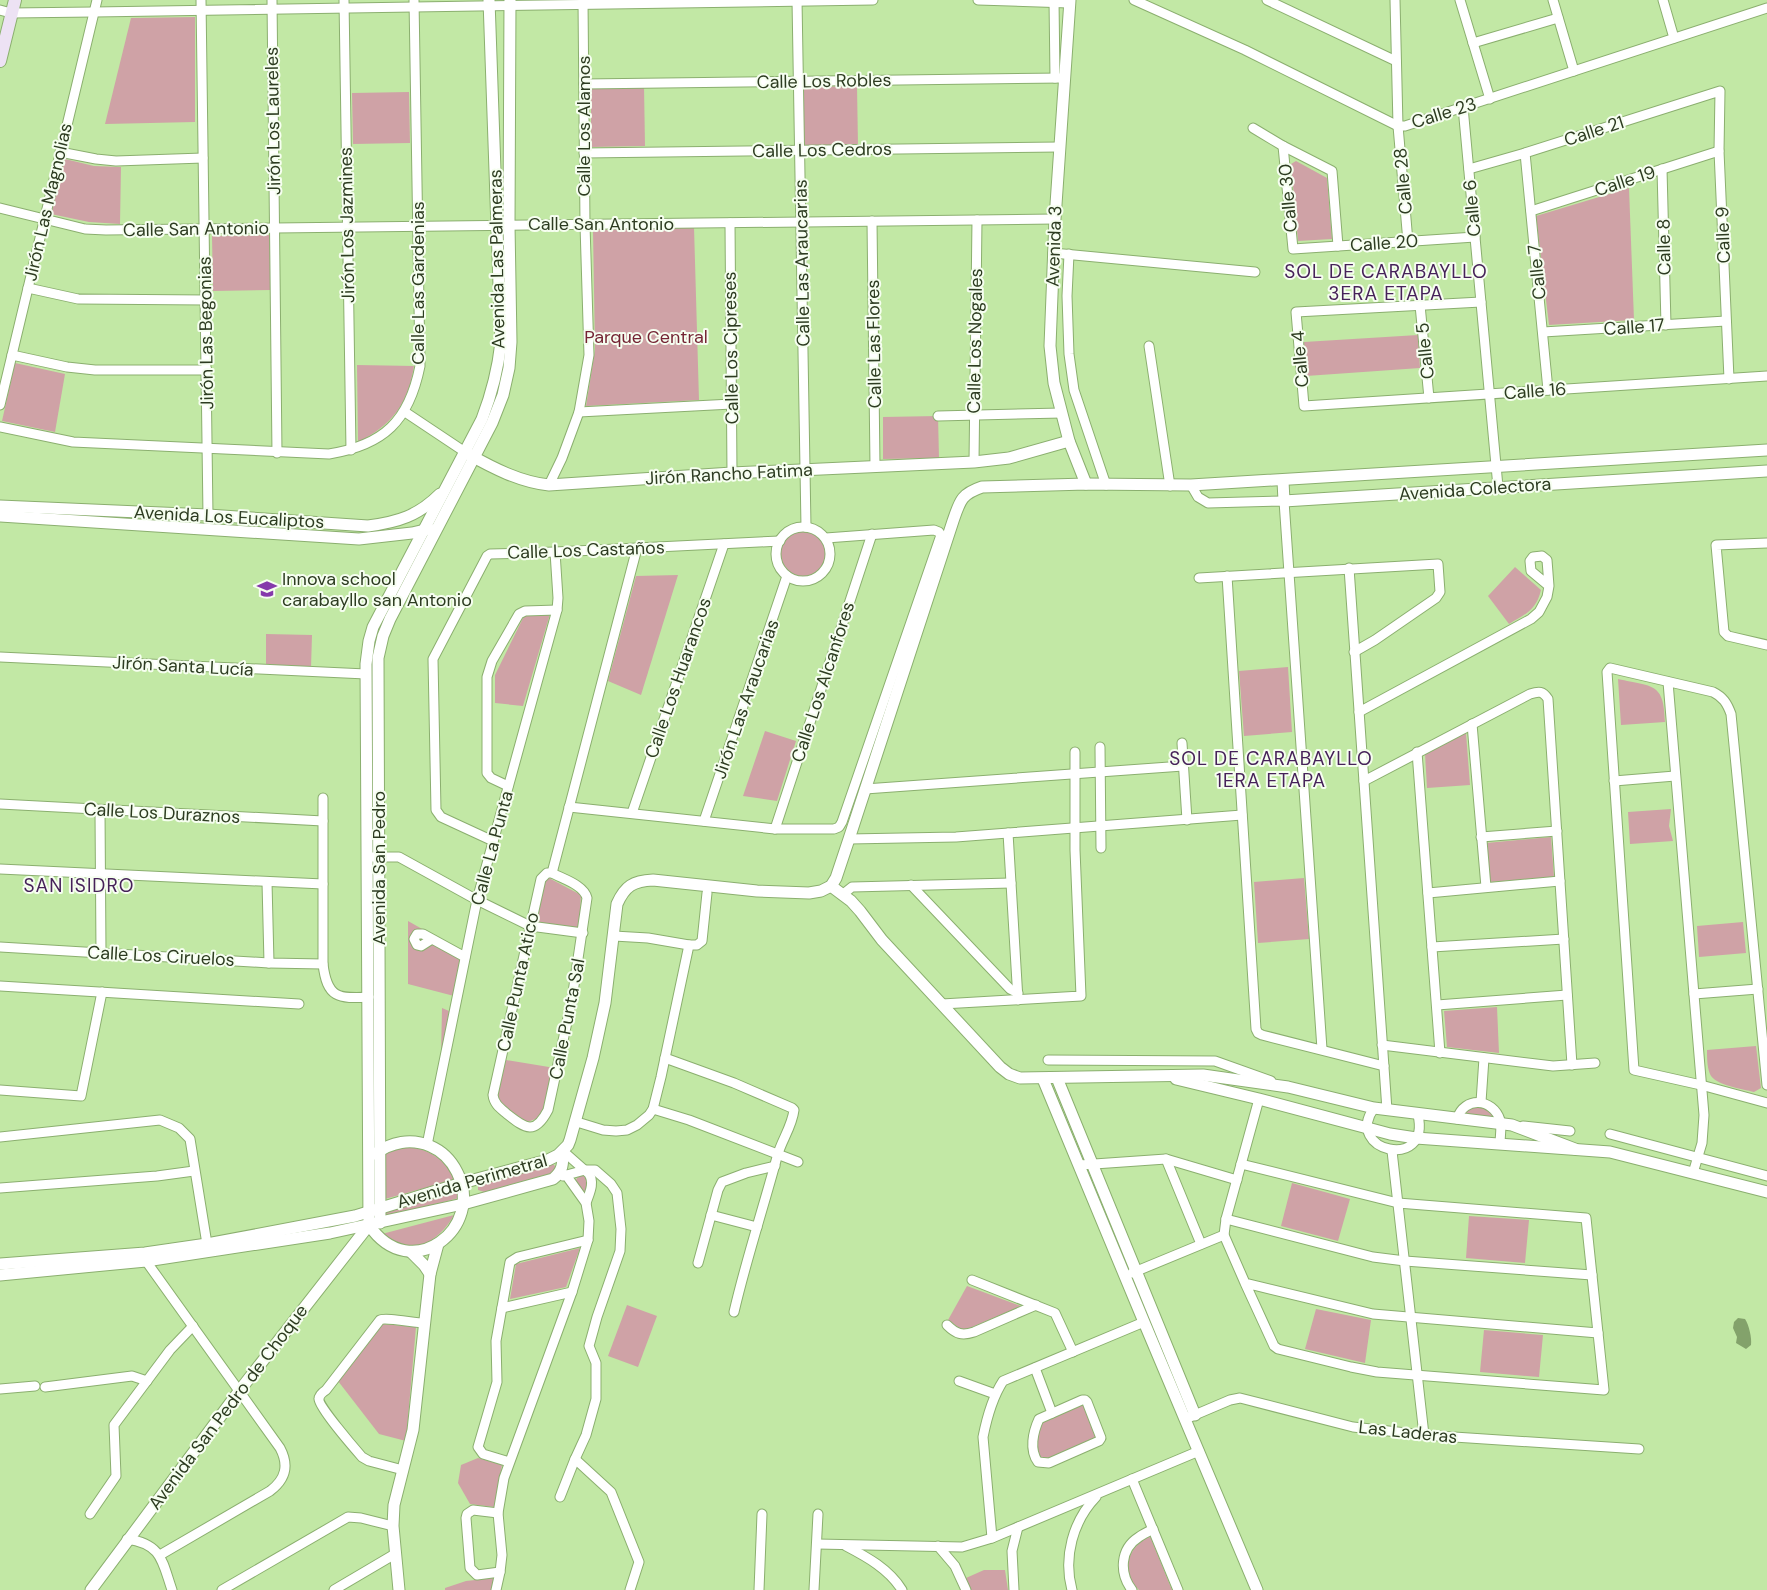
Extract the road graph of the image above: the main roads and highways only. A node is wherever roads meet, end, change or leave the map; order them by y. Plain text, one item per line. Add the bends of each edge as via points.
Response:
1 (9, 8) edge
2 (0, 61) edge

1 - 2 main road

